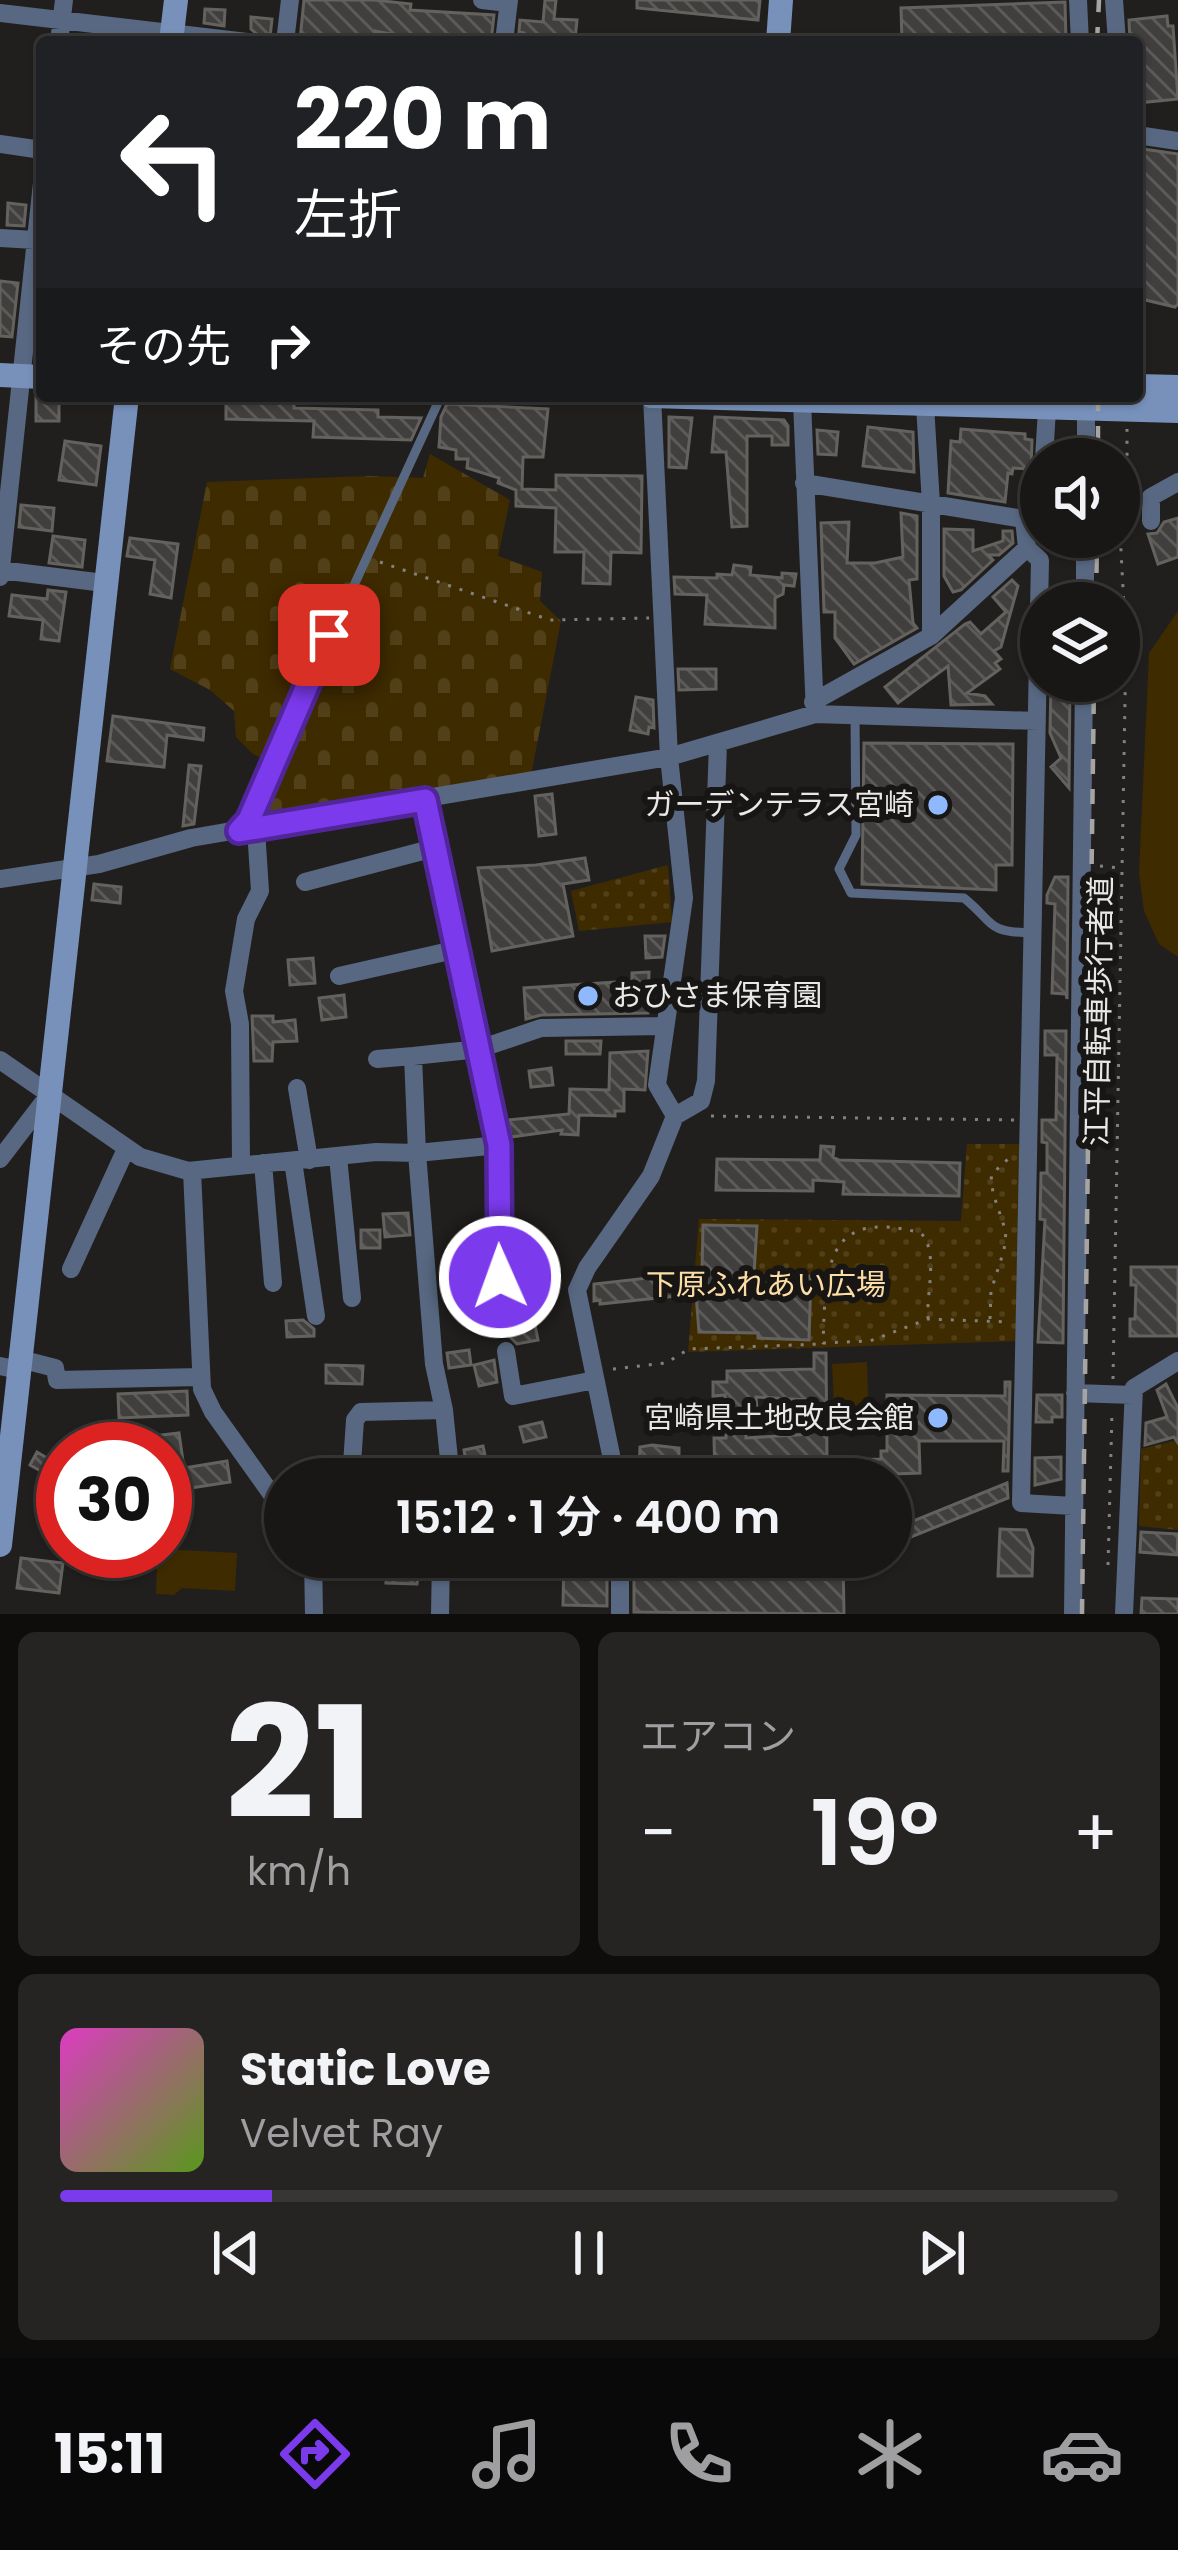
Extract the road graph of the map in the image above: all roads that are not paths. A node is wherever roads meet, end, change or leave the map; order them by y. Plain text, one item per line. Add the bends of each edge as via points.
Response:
1 (64, 0) edge
2 (176, 0) edge
3 (290, 0) edge
4 (482, 0) edge
5 (781, 0) edge
6 (1078, 0) edge
7 (1114, 0) edge
8 (508, 2) edge
9 (0, 14) edge
10 (60, 32) edge
11 (150, 36) edge
12 (172, 36) edge
13 (286, 36) edge
14 (505, 36) edge
15 (778, 36) edge
16 (1080, 36) edge
17 (1117, 36) edge
18 (1143, 137) edge
19 (1178, 140) edge
20 (0, 144) edge
21 (36, 149) edge
22 (36, 232) edge
23 (0, 238) edge
24 (35, 240) junction
25 (21, 369) edge
26 (1178, 387) edge
27 (1143, 395) edge
28 (1143, 401) edge
29 (127, 402) edge
30 (438, 402) edge
31 (651, 402) edge
32 (802, 402) edge
33 (864, 402) edge
34 (1115, 402) edge
35 (925, 405) junction
36 (1047, 409) junction
37 (1086, 409) junction
38 (1178, 410) edge
39 (1045, 438) edge
40 (1086, 438) edge
41 (6, 473) edge
42 (1178, 482) edge
43 (804, 483) junction
44 (931, 503) junction
45 (1020, 518) edge
46 (1150, 520) dead end
47 (1020, 554) edge
48 (1038, 558) edge
49 (0, 573) edge
50 (104, 584) junction
51 (931, 636) junction
52 (1084, 702) edge
53 (814, 708) junction
54 (855, 716) junction
55 (1037, 721) junction
56 (718, 743) junction
57 (669, 757) junction
58 (425, 800) junction
59 (248, 830) junction
60 (434, 848) junction
61 (78, 868) junction
62 (0, 879) edge
63 (304, 882) dead end
64 (1033, 933) junction
65 (454, 950) junction
66 (339, 976) dead end
67 (663, 1026) junction
68 (479, 1048) junction
69 (413, 1056) junction
70 (377, 1059) dead end
71 (0, 1060) edge
72 (297, 1088) dead end
73 (49, 1095) junction
74 (683, 1112) junction
75 (499, 1145) junction
76 (126, 1149) junction
77 (417, 1153) junction
78 (338, 1157) junction
79 (0, 1159) edge
80 (301, 1161) junction
81 (263, 1163) junction
82 (241, 1165) junction
83 (192, 1171) junction
84 (70, 1269) dead end
85 (500, 1277) dead end
86 (273, 1283) dead end
87 (352, 1298) dead end
88 (316, 1316) dead end
89 (506, 1351) dead end
90 (1178, 1361) edge
91 (13, 1365) edge
92 (594, 1376) junction
93 (201, 1377) junction
94 (1075, 1393) junction
95 (1133, 1395) junction
96 (443, 1411) junction
97 (355, 1458) edge
98 (449, 1458) edge
99 (612, 1458) edge
100 (264, 1484) edge
101 (1073, 1506) junction
102 (0, 1545) edge
103 (314, 1578) edge
104 (441, 1578) edge
105 (620, 1578) edge
106 (314, 1614) edge
107 (440, 1614) edge
108 (620, 1614) edge
109 (1072, 1614) edge
110 (1124, 1614) edge

1 - 10 street
2 - 12 street
3 - 13 street
4 - 8 street
5 - 15 street
6 - 16 street
7 - 17 street
8 - 14 street
9 - 10 street
10 - 11 street
18 - 19 street
20 - 21 street
22 - 24 street
23 - 24 street
24 - 25 street
25 - 41 street
26 - 27 street
28 - 38 street
29 - 50 street
30 - 59 lane
31 - 57 street
32 - 43 street
33 - 35 street
34 - 37 street
35 - 36 street
35 - 44 street
36 - 37 street
36 - 39 street
37 - 40 street
41 - 49 street
42 - 46 street via 1151,497
43 - 44 street
43 - 53 street
44 - 45 street
44 - 51 street
47 - 51 street
48 - 55 street
49 - 50 street
50 - 61 street
51 - 53 street
52 - 94 street
53 - 54 street
53 - 56 street
54 - 55 street
54 - 64 lane via 856,835 839,869 851,893 964,898 988,924
55 - 64 street
56 - 57 street
56 - 74 street via 706,1081 701,1101
57 - 58 street
57 - 67 street via 684,898
58 - 59 street
58 - 60 street
59 - 61 street
59 - 82 street via 260,891 246,919 234,991
60 - 63 street
60 - 65 street
61 - 62 street
61 - 73 street
64 - 101 street via 1021,1503
65 - 66 street
65 - 68 street
67 - 68 street via 541,1028
67 - 74 street via 657,1085
68 - 69 street
68 - 75 street
69 - 70 street
69 - 77 street
71 - 73 street
72 - 80 street
73 - 76 street
73 - 79 street
73 - 91 street
74 - 92 street via 578,1290
75 - 77 street
75 - 85 street
76 - 83 street
76 - 84 street
77 - 78 street
77 - 96 street
78 - 80 street
78 - 87 street
80 - 81 street
80 - 88 street
81 - 82 street
81 - 86 street
82 - 83 street
83 - 93 street
89 - 92 street via 514,1396
90 - 95 street
91 - 93 street via 55,1368 57,1380
91 - 102 street
92 - 99 street
93 - 100 street via 213,1412
94 - 95 street
94 - 101 street
95 - 110 street
96 - 97 street via 361,1412
96 - 98 street
101 - 109 street
103 - 106 street
104 - 107 street
105 - 108 street

